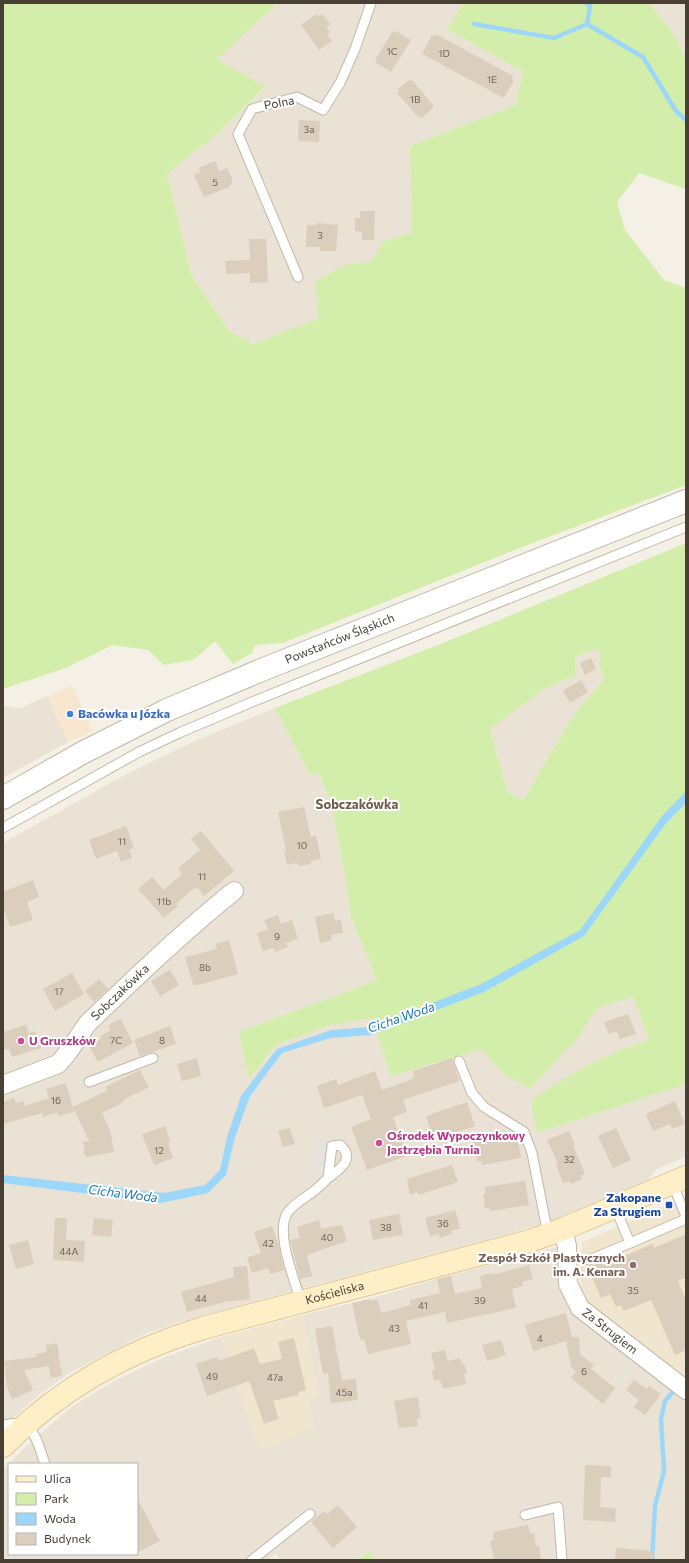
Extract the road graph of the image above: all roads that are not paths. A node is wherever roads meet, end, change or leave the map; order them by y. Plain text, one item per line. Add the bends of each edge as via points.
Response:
1 (371, 3) edge
2 (298, 277) dead end
3 (686, 501) edge
4 (686, 527) edge
5 (3, 798) edge
6 (3, 828) edge
7 (234, 891) dead end
8 (153, 1058) dead end
9 (458, 1061) dead end
10 (89, 1082) dead end
11 (3, 1085) edge
12 (328, 1178) dead end
13 (679, 1180) edge
14 (615, 1208) junction
15 (686, 1218) edge
16 (556, 1232) junction
17 (630, 1243) junction
18 (589, 1260) dead end
19 (301, 1302) junction
20 (680, 1385) edge
21 (3, 1425) edge
22 (24, 1425) junction
23 (3, 1446) edge
24 (45, 1463) edge
25 (310, 1514) dead end
26 (525, 1515) dead end
27 (252, 1560) edge
28 (562, 1560) edge

1 - 2 lane, Polna via 340,83 323,110 297,97 252,109 238,134
3 - 5 street, Powstańców Śląskich via 167,710 82,753
4 - 6 lane via 179,733 139,752
7 - 11 street, Sobczakówka via 165,949 88,1023 64,1059 58,1064
8 - 10 lane
9 - 16 lane via 472,1093 484,1107 524,1132
12 - 19 lane via 298,1201 287,1213 284,1222 287,1255
13 - 14 main road, Kościeliska
13 - 15 lane
14 - 16 main road, Kościeliska
14 - 17 lane
15 - 17 lane
16 - 19 main road, Kościeliska
16 - 20 street, Za Strugiem via 567,1246 568,1284 580,1308
17 - 18 lane
19 - 22 main road, Kościeliska via 188,1332 141,1350 71,1389
21 - 22 lane
22 - 23 main road, Kościeliska
22 - 24 lane via 35,1434
25 - 27 lane
26 - 28 lane via 558,1507

